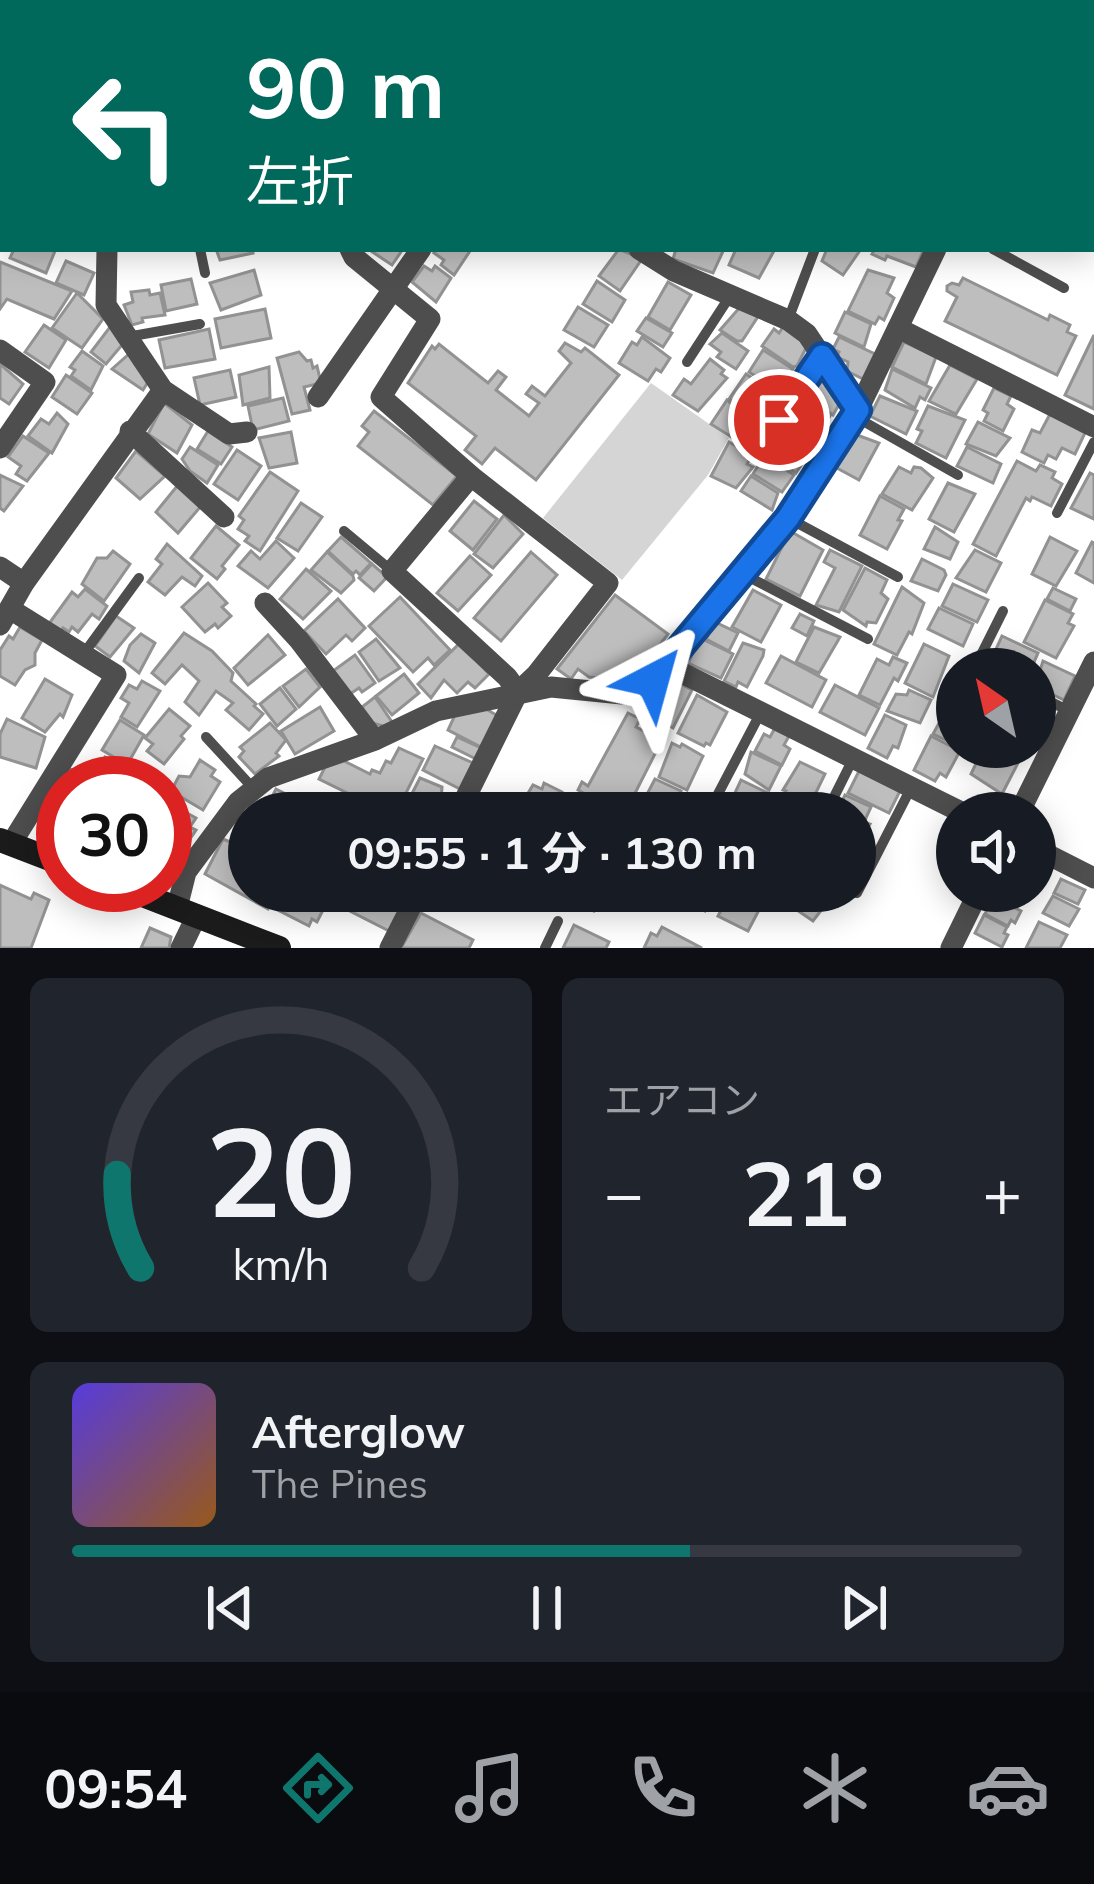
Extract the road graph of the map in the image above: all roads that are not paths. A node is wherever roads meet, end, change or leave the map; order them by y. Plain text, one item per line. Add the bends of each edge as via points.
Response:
1 (107, 252) edge
2 (201, 252) edge
3 (352, 252) edge
4 (419, 252) edge
5 (644, 252) edge
6 (814, 252) edge
7 (935, 252) edge
8 (998, 252) edge
9 (205, 273) dead end
10 (1064, 288) dead end
11 (392, 290) junction
12 (730, 296) junction
13 (788, 320) junction
14 (200, 324) dead end
15 (898, 328) junction
16 (128, 338) junction
17 (0, 350) edge
18 (822, 356) junction
19 (688, 362) dead end
20 (163, 390) junction
21 (318, 397) dead end
22 (856, 413) junction
23 (1094, 427) edge
24 (130, 431) junction
25 (247, 432) dead end
26 (1094, 442) edge
27 (0, 448) edge
28 (757, 452) dead end
29 (958, 475) dead end
30 (471, 476) junction
31 (1057, 513) dead end
32 (224, 517) dead end
33 (788, 518) junction
34 (344, 531) dead end
35 (0, 567) edge
36 (392, 571) junction
37 (740, 573) junction
38 (898, 577) dead end
39 (139, 578) dead end
40 (24, 583) junction
41 (266, 603) dead end
42 (1003, 611) dead end
43 (5, 617) edge
44 (868, 639) dead end
45 (984, 648) edge
46 (82, 656) junction
47 (1094, 662) edge
48 (667, 664) junction
49 (518, 692) junction
50 (1056, 704) edge
51 (1069, 711) junction
52 (760, 712) junction
53 (206, 737) dead end
54 (375, 740) junction
55 (853, 759) junction
56 (911, 788) junction
57 (254, 789) junction
58 (468, 792) edge
59 (719, 792) edge
60 (836, 792) edge
61 (1028, 792) edge
62 (936, 800) edge
63 (6, 842) edge
64 (36, 854) edge
65 (876, 856) edge
66 (1056, 859) edge
67 (192, 865) edge
68 (1094, 878) edge
69 (187, 912) edge
70 (189, 912) edge
71 (408, 912) edge
72 (969, 912) edge
73 (558, 921) dead end
74 (181, 948) edge
75 (279, 948) edge
76 (390, 948) edge
77 (544, 948) edge
78 (951, 948) edge

1 - 16 street via 106,305
2 - 9 lane
3 - 11 street
4 - 11 street
5 - 12 street
6 - 13 lane
7 - 15 street
8 - 10 lane
11 - 21 street
11 - 30 street via 430,319 381,398
12 - 13 street
12 - 19 lane
13 - 18 street
14 - 16 lane
15 - 22 street
15 - 23 street
16 - 20 street
17 - 27 street via 45,382
18 - 22 street
18 - 28 lane
20 - 24 street
20 - 25 street via 229,434
22 - 29 lane
22 - 33 street
24 - 32 street
24 - 40 street
26 - 31 lane
30 - 36 street
30 - 49 street via 608,583
33 - 37 street
33 - 38 lane
34 - 36 lane
35 - 40 street
36 - 49 street
37 - 44 lane
37 - 48 street
39 - 46 lane
40 - 43 street
41 - 54 street
42 - 45 lane
43 - 46 street
46 - 63 street via 116,675
47 - 51 street
48 - 49 street via 622,694
48 - 52 street
49 - 54 street via 436,711
49 - 58 street
50 - 51 lane
51 - 61 street
52 - 55 street
52 - 59 lane
53 - 57 lane
54 - 57 street
55 - 56 street
55 - 60 lane
56 - 62 street
56 - 65 lane
57 - 67 street
63 - 64 main road
66 - 68 street
69 - 74 street
70 - 75 main road
71 - 76 street
72 - 78 street
73 - 77 lane

